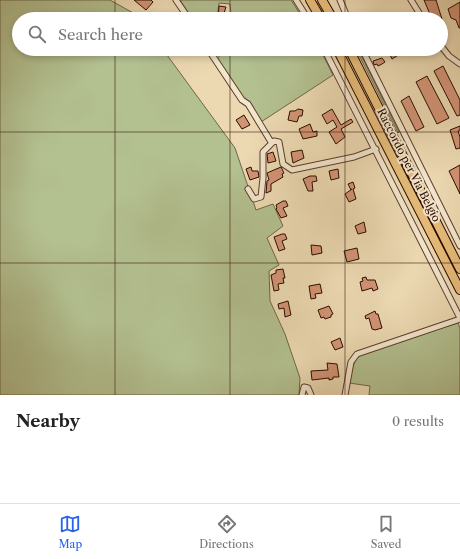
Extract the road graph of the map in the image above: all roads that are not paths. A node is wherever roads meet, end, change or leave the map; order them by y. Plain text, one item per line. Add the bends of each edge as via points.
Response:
1 (176, 0) edge
2 (296, 0) edge
3 (310, 0) edge
4 (322, 0) edge
5 (340, 0) edge
6 (411, 0) edge
7 (184, 12) edge
8 (304, 12) edge
9 (317, 12) edge
10 (329, 12) edge
11 (345, 12) edge
12 (419, 12) edge
13 (448, 55) edge
14 (213, 56) edge
15 (328, 56) edge
16 (341, 56) edge
17 (353, 56) edge
18 (365, 56) edge
19 (460, 64) edge
20 (271, 142) junction
21 (376, 149) junction
22 (396, 164) junction
23 (248, 189) dead end
24 (460, 246) edge
25 (460, 269) edge
26 (460, 290) edge
27 (460, 299) edge
28 (460, 318) edge
29 (302, 395) edge
30 (311, 395) edge
31 (345, 395) edge

1 - 7 street
2 - 8 street
3 - 9 highway
4 - 10 highway
5 - 11 street
6 - 12 street
13 - 19 street
14 - 20 street via 242,100 248,104
15 - 21 street
16 - 22 highway, Raccordo per Via Belgio
17 - 25 highway, Raccordo per Via Belgio
18 - 24 street
20 - 21 street via 279,142 282,162 286,168 292,170 354,158
20 - 23 street via 263,152 261,197 254,199
21 - 28 street
22 - 26 highway, Raccordo per Via Belgio
22 - 27 highway
28 - 31 street via 357,354 351,362
29 - 30 street via 304,387 308,388

